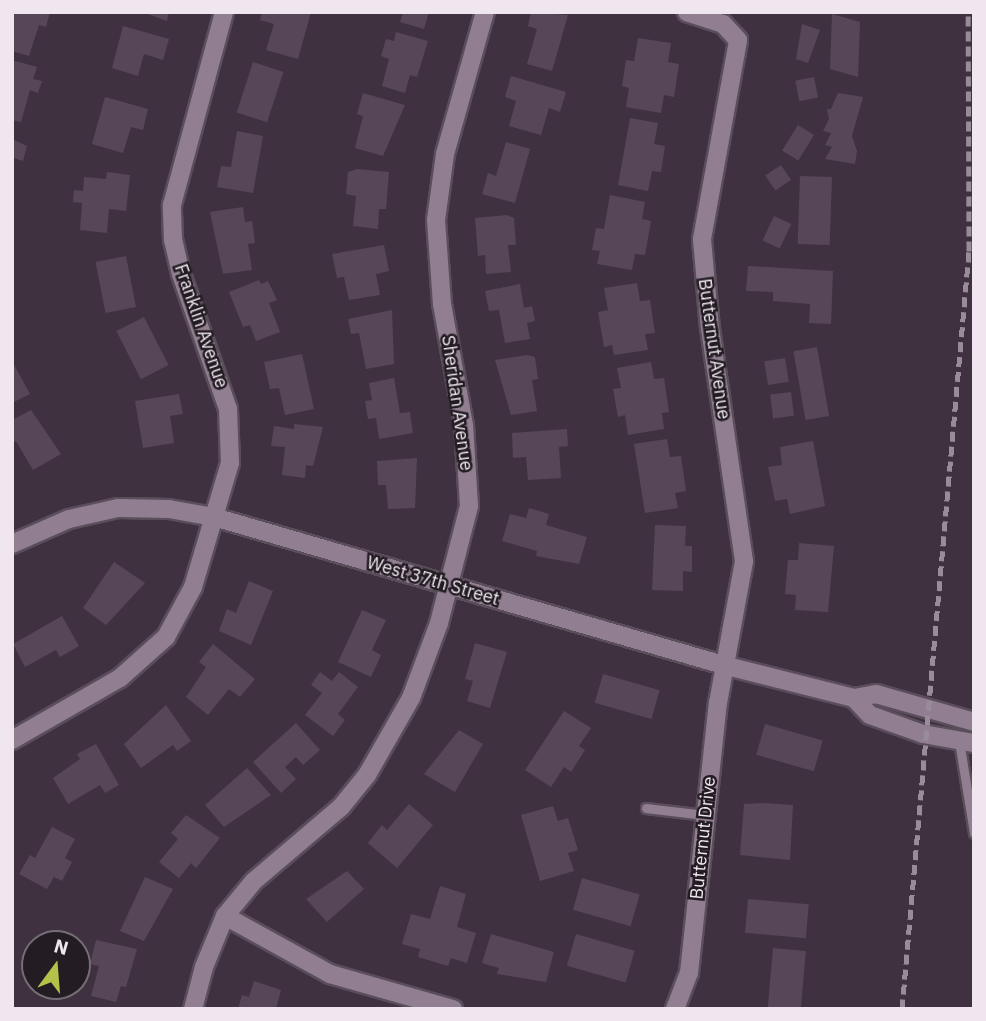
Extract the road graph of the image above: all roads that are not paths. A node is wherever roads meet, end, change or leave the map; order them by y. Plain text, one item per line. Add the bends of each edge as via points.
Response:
1 (224, 12) edge
2 (485, 12) edge
3 (687, 12) edge
4 (214, 517) junction
5 (14, 539) edge
6 (449, 585) junction
7 (727, 666) junction
8 (854, 698) junction
9 (974, 722) edge
10 (12, 740) edge
11 (966, 742) edge
12 (971, 799) edge
13 (646, 808) dead end
14 (705, 815) junction
15 (974, 833) edge
16 (225, 916) junction
17 (193, 1009) edge
18 (453, 1009) edge
19 (675, 1009) edge

1 - 4 street, Franklin Avenue via 172,205 180,274 228,409 230,463
2 - 6 street, Sheridan Avenue via 445,154 436,220 442,304 468,470 469,506
3 - 7 street, Butternut Avenue via 717,21 734,33 738,50 702,239 710,329 744,561
4 - 5 street, West 37th Street via 169,509 118,508
4 - 6 street, West 37th Street
4 - 10 street, Franklin Avenue via 193,587 166,637 120,678
6 - 7 street, West 37th Street
6 - 16 street, Sheridan Avenue via 411,698 367,775 341,807 254,881
7 - 8 street, West 37th Street
7 - 14 street, Butternut Drive
8 - 9 street, West 37th Street via 876,694
8 - 11 street, West 37th Street via 870,715
11 - 12 lane
12 - 15 lane
13 - 14 lane
14 - 19 street, Butternut Drive via 689,973
16 - 17 street, Sheridan Avenue
16 - 18 street via 330,974

